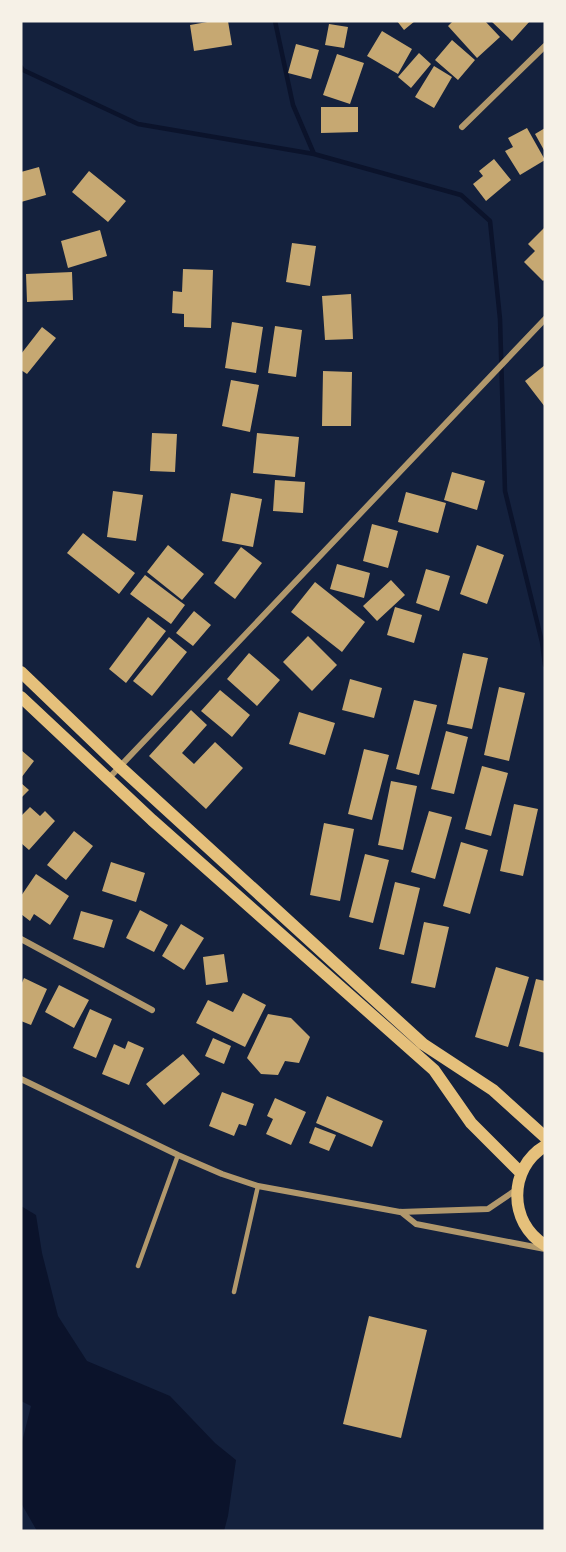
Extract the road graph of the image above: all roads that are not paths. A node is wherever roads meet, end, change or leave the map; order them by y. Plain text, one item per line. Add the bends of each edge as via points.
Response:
1 (545, 46) edge
2 (462, 127) dead end
3 (545, 319) edge
4 (21, 672) edge
5 (21, 697) edge
6 (120, 767) junction
7 (108, 778) junction
8 (21, 939) edge
9 (152, 1010) dead end
10 (21, 1079) edge
11 (545, 1137) edge
12 (545, 1146) edge
13 (178, 1155) junction
14 (521, 1173) junction
15 (258, 1186) junction
16 (516, 1190) junction
17 (400, 1212) junction
18 (545, 1247) edge
19 (138, 1266) dead end
20 (234, 1292) dead end

1 - 2 street
3 - 6 street
4 - 6 main road
5 - 7 main road
6 - 7 street
6 - 11 main road via 423,1044 493,1090
7 - 14 main road via 434,1070 471,1123
8 - 9 street
10 - 13 street
12 - 14 main road via 528,1160
13 - 15 street
13 - 19 lane
14 - 16 main road
15 - 17 street
15 - 20 lane
16 - 17 street via 488,1209
16 - 18 main road via 525,1226
17 - 18 street via 416,1224

